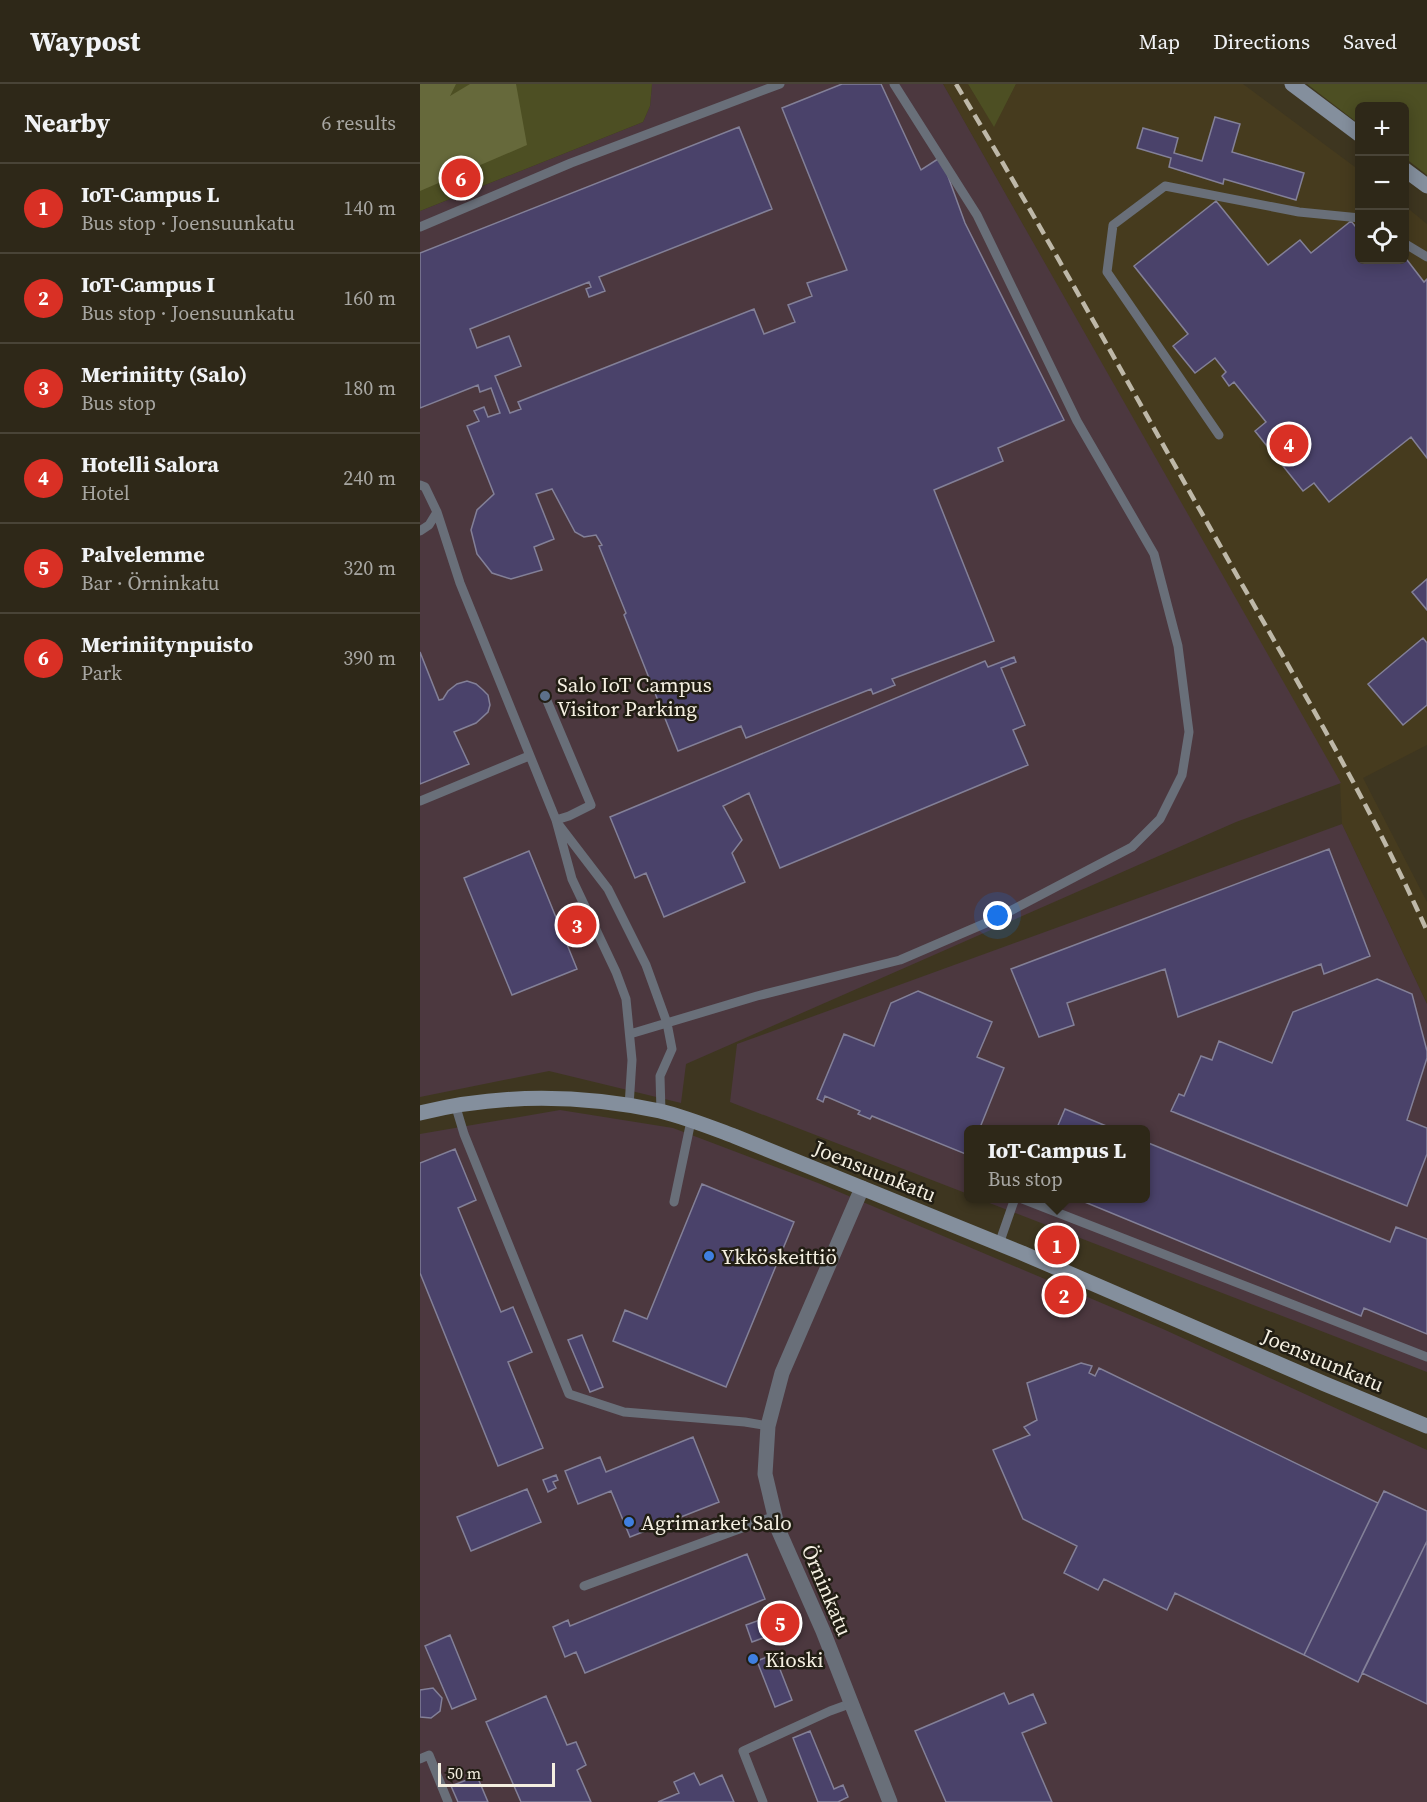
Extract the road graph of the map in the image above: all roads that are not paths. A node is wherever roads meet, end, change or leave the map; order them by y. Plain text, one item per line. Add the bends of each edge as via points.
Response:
1 (780, 84) edge
2 (894, 84) edge
3 (1292, 84) edge
4 (1355, 132) edge
5 (1409, 173) edge
6 (1427, 186) edge
7 (1355, 218) edge
8 (420, 227) edge
9 (1409, 246) edge
10 (1427, 257) edge
11 (1219, 435) dead end
12 (420, 485) edge
13 (437, 512) junction
14 (420, 531) edge
15 (545, 696) dead end
16 (529, 756) junction
17 (420, 801) edge
18 (556, 820) junction
19 (667, 1023) junction
20 (630, 1034) junction
21 (455, 1104) junction
22 (629, 1106) junction
23 (661, 1112) junction
24 (420, 1113) edge
25 (691, 1120) junction
26 (862, 1188) junction
27 (674, 1202) dead end
28 (1016, 1203) edge
29 (1031, 1203) edge
30 (999, 1244) junction
31 (1427, 1357) edge
32 (768, 1426) junction
33 (1427, 1426) edge
34 (775, 1516) junction
35 (584, 1586) dead end
36 (852, 1703) junction
37 (420, 1759) edge
38 (448, 1802) edge
39 (763, 1802) edge
40 (890, 1802) edge

1 - 8 lane via 571,163
2 - 19 lane via 977,215 1077,421 1154,554 1178,646 1189,732 1182,775 1160,819 1132,847 993,920 900,960
3 - 4 street
5 - 6 street
7 - 11 lane via 1299,212 1165,186 1113,225 1107,272
9 - 10 lane
12 - 13 lane via 425,487
13 - 14 lane
13 - 16 lane via 460,583
15 - 18 lane via 591,805
16 - 17 lane
16 - 18 lane
18 - 19 lane via 608,889 646,965
18 - 20 lane via 572,879 626,999
19 - 20 lane
19 - 23 lane via 672,1049 660,1076
20 - 22 lane
21 - 22 street, Joensuunkatu via 555,1097
21 - 24 street, Joensuunkatu
21 - 32 lane via 569,1394 624,1412
22 - 23 street, Joensuunkatu
23 - 25 street, Joensuunkatu
25 - 26 street, Joensuunkatu
25 - 27 lane
26 - 30 street, Joensuunkatu
26 - 32 street, Örninkatu via 782,1373
28 - 30 lane
29 - 31 lane
30 - 33 street, Joensuunkatu
32 - 34 street, Örninkatu via 765,1474
34 - 35 lane
34 - 36 street, Örninkatu
36 - 39 lane via 742,1751
36 - 40 street, Örninkatu
37 - 38 lane via 429,1755

